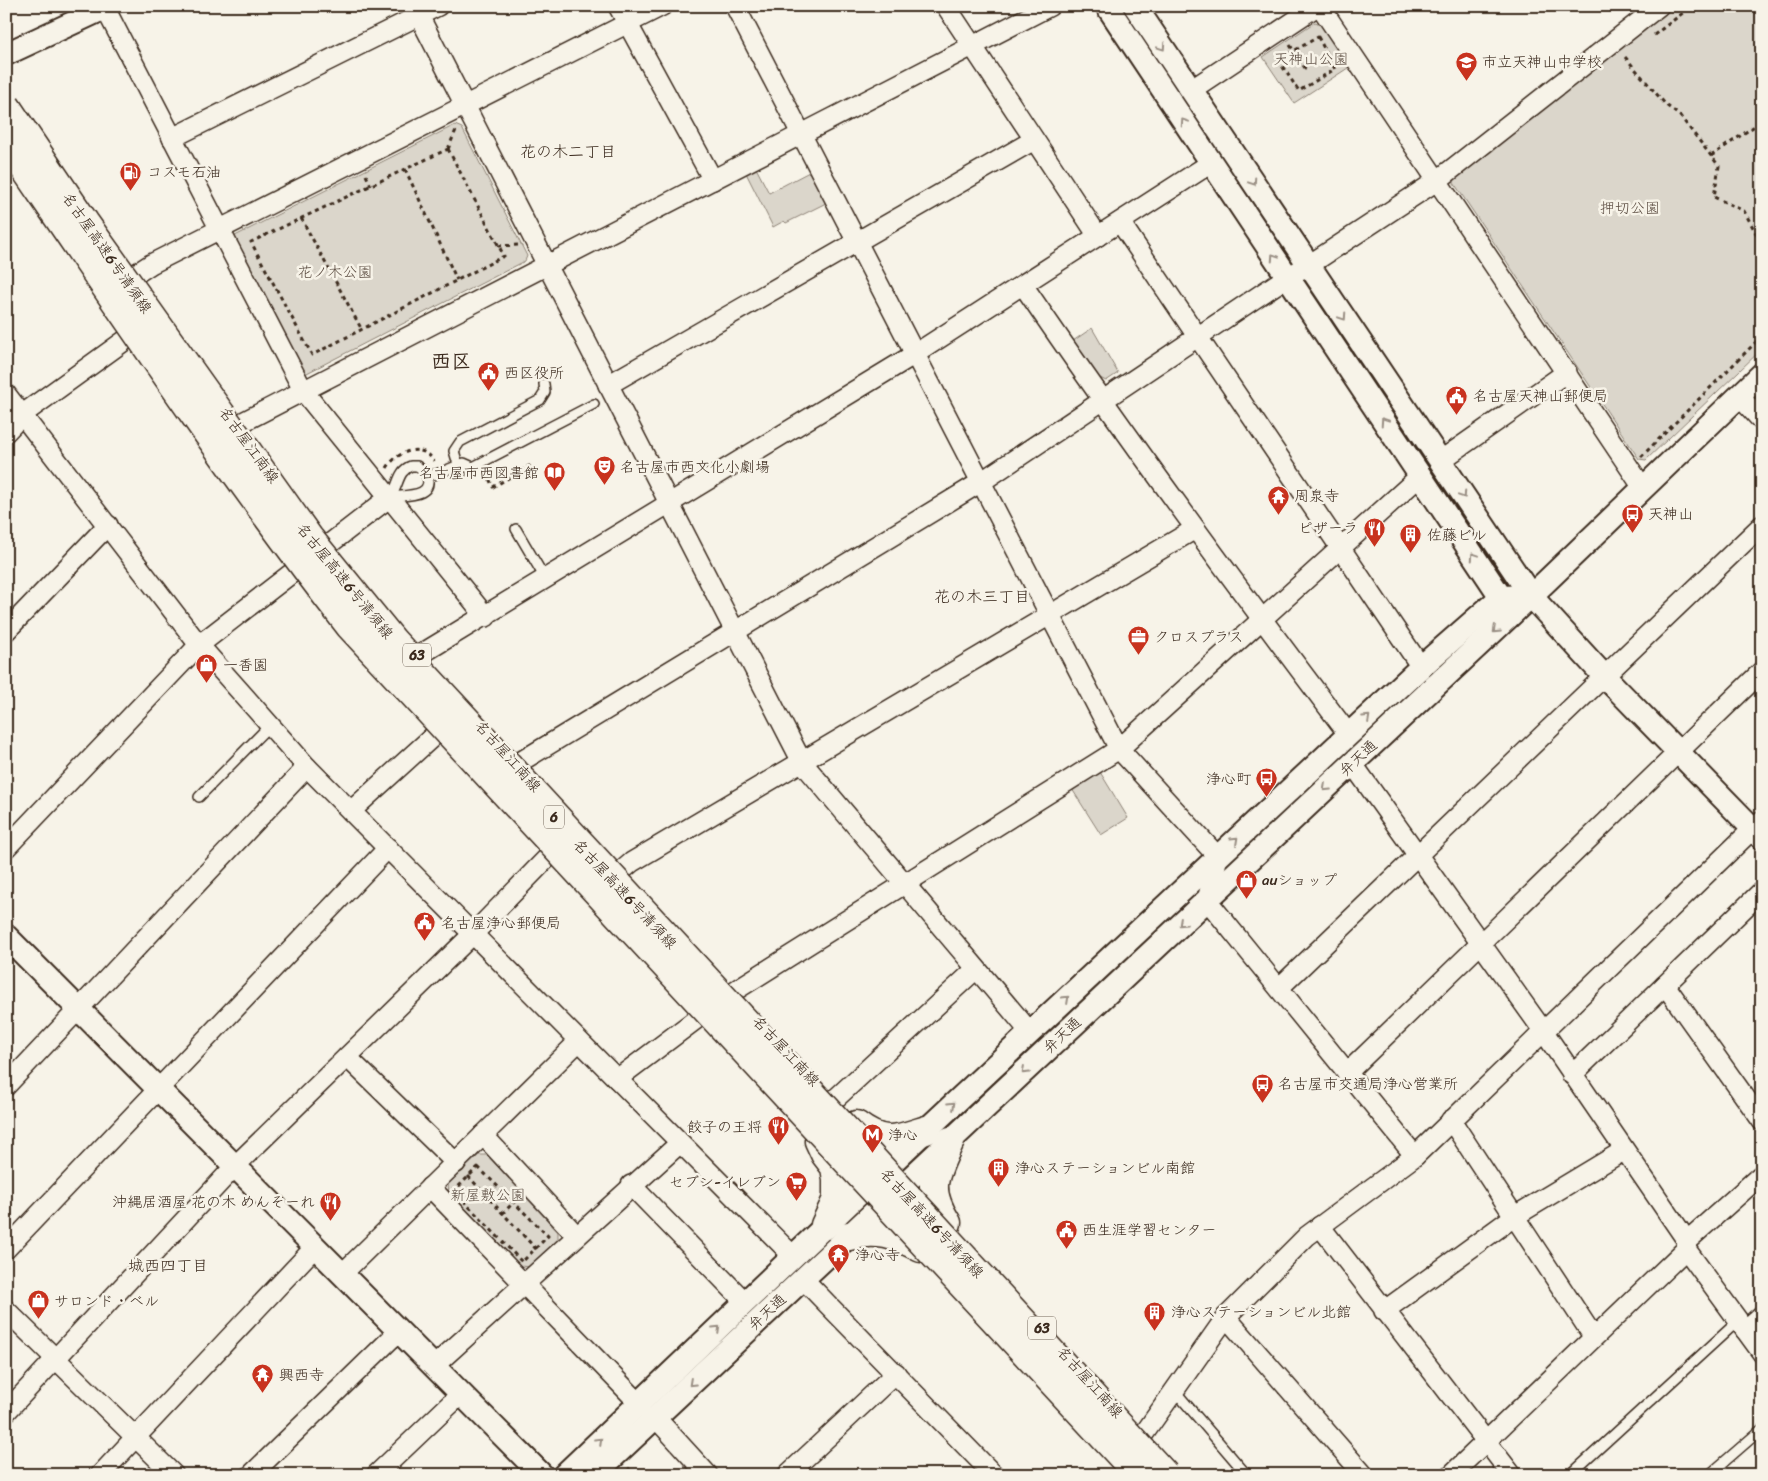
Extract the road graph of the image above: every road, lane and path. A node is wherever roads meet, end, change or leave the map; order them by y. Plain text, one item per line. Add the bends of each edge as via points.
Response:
1 (438, 6) edge
2 (618, 6) edge
3 (662, 6) edge
4 (735, 6) edge
5 (946, 6) edge
6 (1050, 6) edge
7 (1107, 6) edge
8 (1135, 6) edge
9 (1319, 6) edge
10 (1659, 6) edge
11 (106, 7) edge
12 (417, 11) edge
13 (628, 24) junction
14 (1281, 31) junction
15 (1345, 42) junction
16 (972, 46) junction
17 (6, 54) edge
18 (1327, 54) junction
19 (1625, 57) dead end
20 (1192, 90) junction
21 (6, 94) edge
22 (6, 106) edge
23 (465, 106) junction
24 (1762, 121) edge
25 (801, 135) junction
26 (172, 138) junction
27 (1034, 140) junction
28 (6, 142) edge
29 (6, 152) edge
30 (1711, 156) junction
31 (1212, 163) junction
32 (405, 169) junction
33 (714, 180) junction
34 (1438, 180) junction
35 (301, 218) junction
36 (1120, 222) junction
37 (219, 230) junction
38 (1098, 236) junction
39 (857, 242) junction
40 (1762, 244) edge
41 (1309, 265) junction
42 (548, 266) junction
43 (131, 277) junction
44 (1287, 277) junction
45 (457, 280) junction
46 (1023, 284) junction
47 (362, 330) junction
48 (130, 336) junction
49 (1762, 336) edge
50 (1198, 337) junction
51 (915, 354) junction
52 (1566, 372) junction
53 (1762, 374) edge
54 (544, 384) dead end
55 (608, 385) junction
56 (304, 392) junction
57 (6, 394) edge
58 (1739, 396) junction
59 (1102, 402) junction
60 (594, 404) dead end
61 (23, 414) junction
62 (1762, 421) edge
63 (235, 426) junction
64 (6, 432) edge
65 (1440, 461) junction
66 (1630, 468) junction
67 (459, 470) junction
68 (426, 473) junction
69 (1420, 476) junction
70 (981, 482) junction
71 (1643, 488) junction
72 (390, 497) junction
73 (669, 504) junction
74 (108, 525) junction
75 (1762, 525) edge
76 (516, 529) dead end
77 (1195, 529) junction
78 (323, 547) junction
79 (1340, 548) junction
80 (297, 568) junction
81 (546, 580) junction
82 (1531, 596) junction
83 (1501, 597) junction
84 (1050, 615) junction
85 (486, 617) junction
86 (1262, 620) junction
87 (6, 631) edge
88 (735, 633) junction
89 (199, 645) junction
90 (418, 656) junction
91 (1420, 668) junction
92 (1762, 671) edge
93 (1604, 676) junction
94 (270, 725) junction
95 (439, 731) junction
96 (1349, 735) junction
97 (1119, 749) junction
98 (1678, 752) junction
99 (802, 762) junction
100 (1352, 763) junction
101 (515, 765) junction
102 (307, 767) junction
103 (199, 797) dead end
104 (351, 811) junction
105 (1759, 829) edge
106 (6, 848) edge
107 (388, 848) junction
108 (552, 854) junction
109 (1418, 854) junction
110 (1218, 857) junction
111 (618, 874) junction
112 (905, 884) junction
113 (1762, 891) edge
114 (1207, 900) junction
115 (474, 934) junction
116 (6, 936) edge
117 (1481, 943) junction
118 (976, 969) junction
119 (1665, 985) junction
120 (1279, 988) junction
121 (731, 993) junction
122 (78, 1009) junction
123 (702, 1015) junction
124 (1030, 1032) junction
125 (1544, 1032) junction
126 (579, 1041) junction
127 (347, 1058) junction
128 (1348, 1073) junction
129 (1572, 1075) junction
130 (617, 1079) junction
131 (6, 1086) edge
132 (159, 1089) junction
133 (834, 1102) junction
134 (1452, 1120) junction
135 (1762, 1121) edge
136 (856, 1126) junction
137 (483, 1135) junction
138 (938, 1135) junction
139 (819, 1141) junction
140 (680, 1143) junction
141 (1624, 1151) junction
142 (1415, 1156) junction
143 (235, 1166) junction
144 (462, 1170) junction
145 (899, 1172) junction
146 (1762, 1174) edge
147 (530, 1186) junction
148 (631, 1186) junction
149 (430, 1187) junction
150 (872, 1197) junction
151 (515, 1201) junction
152 (502, 1214) junction
153 (1515, 1216) junction
154 (947, 1224) junction
155 (1320, 1226) junction
156 (837, 1230) junction
157 (576, 1235) junction
158 (1686, 1245) junction
159 (315, 1247) junction
160 (921, 1248) junction
161 (6, 1249) edge
162 (542, 1254) junction
163 (792, 1256) junction
164 (342, 1274) junction
165 (802, 1279) junction
166 (523, 1284) junction
167 (745, 1302) junction
168 (6, 1310) edge
169 (1384, 1311) junction
170 (1762, 1315) edge
171 (1226, 1317) junction
172 (1742, 1325) junction
173 (399, 1332) junction
174 (1593, 1336) junction
175 (1762, 1353) edge
176 (56, 1359) junction
177 (434, 1366) junction
178 (896, 1373) junction
179 (1175, 1392) junction
180 (461, 1394) junction
181 (647, 1410) junction
182 (6, 1412) edge
183 (1762, 1429) edge
184 (135, 1437) junction
185 (1142, 1438) junction
186 (1485, 1441) junction
187 (627, 1467) dead end
188 (100, 1475) edge
189 (174, 1475) edge
190 (250, 1475) edge
191 (376, 1475) edge
192 (542, 1475) edge
193 (564, 1475) edge
194 (594, 1475) edge
195 (634, 1475) edge
196 (708, 1475) edge
197 (787, 1475) edge
198 (994, 1475) edge
199 (1132, 1475) edge
200 (1139, 1475) edge
201 (1165, 1475) edge
202 (1177, 1475) edge
203 (1247, 1475) edge
204 (1364, 1475) edge
205 (1451, 1475) edge
206 (1512, 1475) edge
207 (1570, 1475) edge
208 (1709, 1475) edge

1 - 12 street
2 - 13 street
3 - 13 street
4 - 25 street
5 - 16 street
6 - 16 street
31 -> 7 street
8 -> 20 street
9 - 14 street
9 - 15 street
10 - 34 street
11 - 17 street
11 - 26 street
12 - 23 street
12 - 26 street
13 - 23 street
13 - 33 street
14 - 18 path via 1306,68
14 - 20 street
15 - 18 path
15 - 34 street
16 - 25 street
16 - 27 street
18 - 18 path via 1335,69 1299,91 1278,60 1318,37
19 - 30 path via 1666,105 1680,116
20 -> 41 street
21 - 43 main road, 名古屋江南線 / 63
22 - 201 main road, 名古屋高速6号清須線 / 6, bridge via 308,538 392,641
23 - 37 street
23 - 42 street
24 - 30 path
25 - 33 street
25 - 39 street
26 - 37 street
27 - 38 street
27 - 39 street
28 - 200 main road, 名古屋高速6号清須線 / 6, bridge via 184,402 350,626
29 - 48 main road, 名古屋江南線 / 63
30 - 40 path via 1720,166 1714,197 1744,211
31 - 36 street
44 -> 31 street
32 - 35 path
32 - 45 path
32 - 45 path via 448,149 504,256
33 - 42 street
34 - 41 street
34 - 52 street
35 - 47 path
35 - 47 path via 251,242 312,355
36 - 38 street
36 - 50 street
37 - 43 street
37 - 56 street
38 - 46 street
39 - 51 street
39 - 55 street
41 - 44 street
41 -> 65 street
42 - 55 street
42 - 56 street
43 - 63 main road, 名古屋江南線 / 63
44 - 50 street
69 -> 44 street
45 - 47 path
46 - 51 street
46 - 59 street
48 - 61 street
48 - 80 main road, 名古屋江南線 / 63
49 - 66 path
50 - 59 street
50 - 79 street
51 - 70 street
51 - 73 street
52 - 65 street
52 - 66 street
53 - 58 street, 弁天通
54 - 67 lane via 545,392 540,400 460,442 454,451
55 - 73 street
56 - 63 street
56 - 72 street
57 - 61 street
58 - 62 street
58 - 71 street, 弁天通
59 - 70 street
59 - 77 street
60 - 67 lane via 473,467 464,464
61 - 64 street
61 - 74 street
63 - 78 main road, 名古屋江南線 / 63
65 -> 82 street
66 - 71 street
67 - 68 lane via 434,475
68 - 72 lane via 428,484 421,493
68 - 72 lane via 416,466 405,468
69 - 79 street
83 -> 69 street
70 - 84 street
70 - 88 street
71 - 82 street, 弁天通
72 - 78 street
72 - 85 street
73 - 81 street
73 - 88 street
74 - 87 street
74 - 89 street
75 - 93 street
76 - 81 lane
77 - 84 street
77 - 86 street
78 - 80 street
78 - 90 main road, 名古屋江南線 / 63
79 - 86 street
79 - 91 street
80 - 89 street
80 - 95 main road, 名古屋江南線 / 63 via 346,630
81 - 85 street
82 - 83 street
82 - 93 street
82 -> 100 street, 弁天通
83 - 91 street
84 - 97 street
84 - 99 street
85 - 90 street
86 - 96 street
86 - 97 street
88 - 99 street
88 - 101 street
89 - 94 street
89 - 106 street
90 - 101 main road, 名古屋江南線 / 63
96 -> 91 street
92 - 98 street
93 - 98 street
93 - 109 street
94 - 102 street
94 - 103 lane
95 - 104 street
95 - 108 main road, 名古屋江南線 / 63
110 -> 96 street
97 - 110 street
97 - 112 street
98 - 105 street
98 - 117 street
99 - 111 street via 632,862
99 - 112 street
100 - 109 street
100 -> 114 street, 弁天通
101 - 111 main road, 名古屋江南線 / 63
102 - 104 street
102 - 122 street
104 - 107 street
105 - 125 street
107 - 115 street
107 - 132 street
108 - 115 street
108 - 123 main road, 名古屋江南線 / 63
109 - 117 street
109 - 120 street
110 - 114 street
124 -> 110 street
111 - 121 main road, 名古屋江南線 / 63
112 - 118 street
112 - 121 street
113 - 119 street
114 - 120 street
114 -> 138 street, 弁天通
115 - 126 street
115 - 127 street
116 - 122 street
117 - 125 street
117 - 128 street
118 - 124 street
118 - 133 street
119 - 129 street
119 - 135 street
120 - 128 street
121 - 123 street
121 - 133 main road, 名古屋江南線 / 63
122 - 131 street
122 - 132 street
123 - 130 street
123 - 139 main road, 名古屋江南線 / 63
138 -> 124 street
125 - 129 street
125 - 134 street
126 - 130 street
126 - 137 street
127 - 143 street
127 - 144 street
128 - 142 street
129 - 141 street
130 - 140 street
132 - 143 street
132 - 161 street
133 - 136 main road, 名古屋江南線 / 63
134 - 142 street
134 - 153 street
136 - 138 main road via 871,1136 888,1140
136 - 145 main road, 名古屋江南線 / 63
137 - 144 street
137 - 147 street
138 - 145 street, 弁天通
138 - 154 main road via 932,1186 937,1208
139 - 150 main road, 名古屋江南線 / 63
139 - 156 main road via 836,1167
140 - 148 street
140 - 163 street
141 - 153 street
141 - 158 street
142 - 155 street
143 - 159 street
143 - 176 street
144 - 149 street
144 - 151 path via 478,1167
144 - 152 path
144 - 162 path via 454,1191 522,1262
145 - 150 street, 弁天通
145 - 154 main road, 名古屋江南線 / 63
146 - 158 street
147 - 151 path
147 - 157 street
148 - 157 street
148 - 167 street
149 - 164 street
149 - 166 street
150 - 156 street, 弁天通
150 - 160 main road, 名古屋江南線 / 63
151 - 152 path
151 - 162 path via 548,1236
152 - 162 path
153 - 169 street
153 - 174 street
154 - 185 main road, 名古屋江南線 / 63
155 - 169 street
155 - 171 street
156 - 160 main road via 880,1232
156 - 163 street, 弁天通
156 - 165 street, 弁天通
157 - 162 street
158 - 172 street
158 - 174 street
159 - 164 street
159 - 184 street
160 - 199 main road, 名古屋江南線 / 63
162 - 166 street
163 - 167 street, 弁天通
164 - 173 street
165 - 178 street
165 -> 181 street, 弁天通
166 - 177 street
166 - 181 street
181 -> 167 street, 弁天通
168 - 176 street
169 - 186 street
170 - 172 street
171 - 179 street
171 - 204 street
172 - 175 street
172 - 207 lane
173 - 177 street
173 - 190 street
174 - 186 street
176 - 182 street
176 - 184 street
177 - 180 street
178 - 197 street
178 - 198 street
179 - 185 street
179 - 203 lane
180 - 191 street
180 - 192 street
193 -> 181 street, 弁天通
181 - 194 street, 弁天通
181 - 196 street
183 - 208 lane
184 - 188 street
184 - 189 street
185 - 202 main road, 名古屋江南線 / 63
186 - 205 street
186 - 206 street
187 - 195 path

